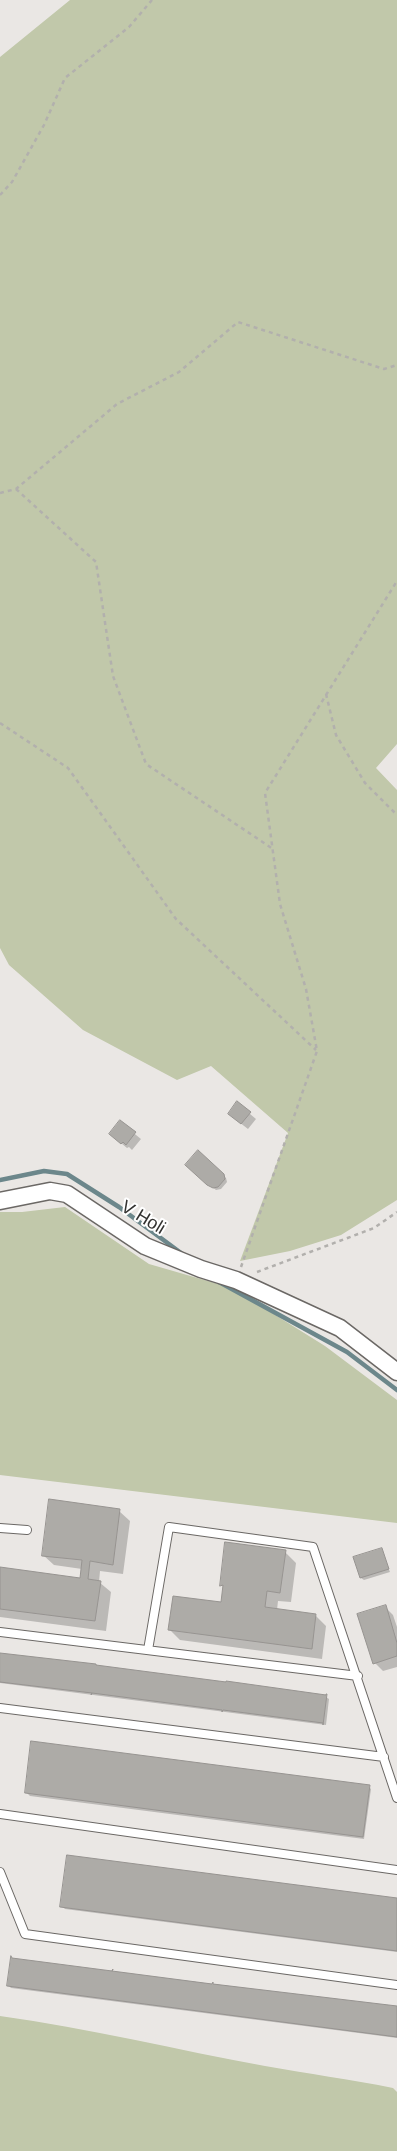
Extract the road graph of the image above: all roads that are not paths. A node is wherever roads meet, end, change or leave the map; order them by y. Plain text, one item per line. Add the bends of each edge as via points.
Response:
1 (0, 1201) edge
2 (397, 1372) edge
3 (0, 1528) edge
4 (27, 1530) dead end
5 (0, 1632) edge
6 (148, 1650) junction
7 (358, 1676) junction
8 (0, 1708) edge
9 (384, 1757) junction
10 (397, 1798) edge
11 (0, 1814) edge
12 (397, 1870) edge
13 (0, 1872) edge
14 (397, 1985) edge

1 - 2 street, V Holi via 50,1191 67,1194 145,1246 236,1280 340,1328
3 - 4 lane
5 - 6 lane
6 - 7 lane
6 - 7 lane via 169,1527 313,1547
7 - 9 lane
8 - 9 lane
9 - 10 lane
11 - 12 lane
13 - 14 lane via 24,1934

